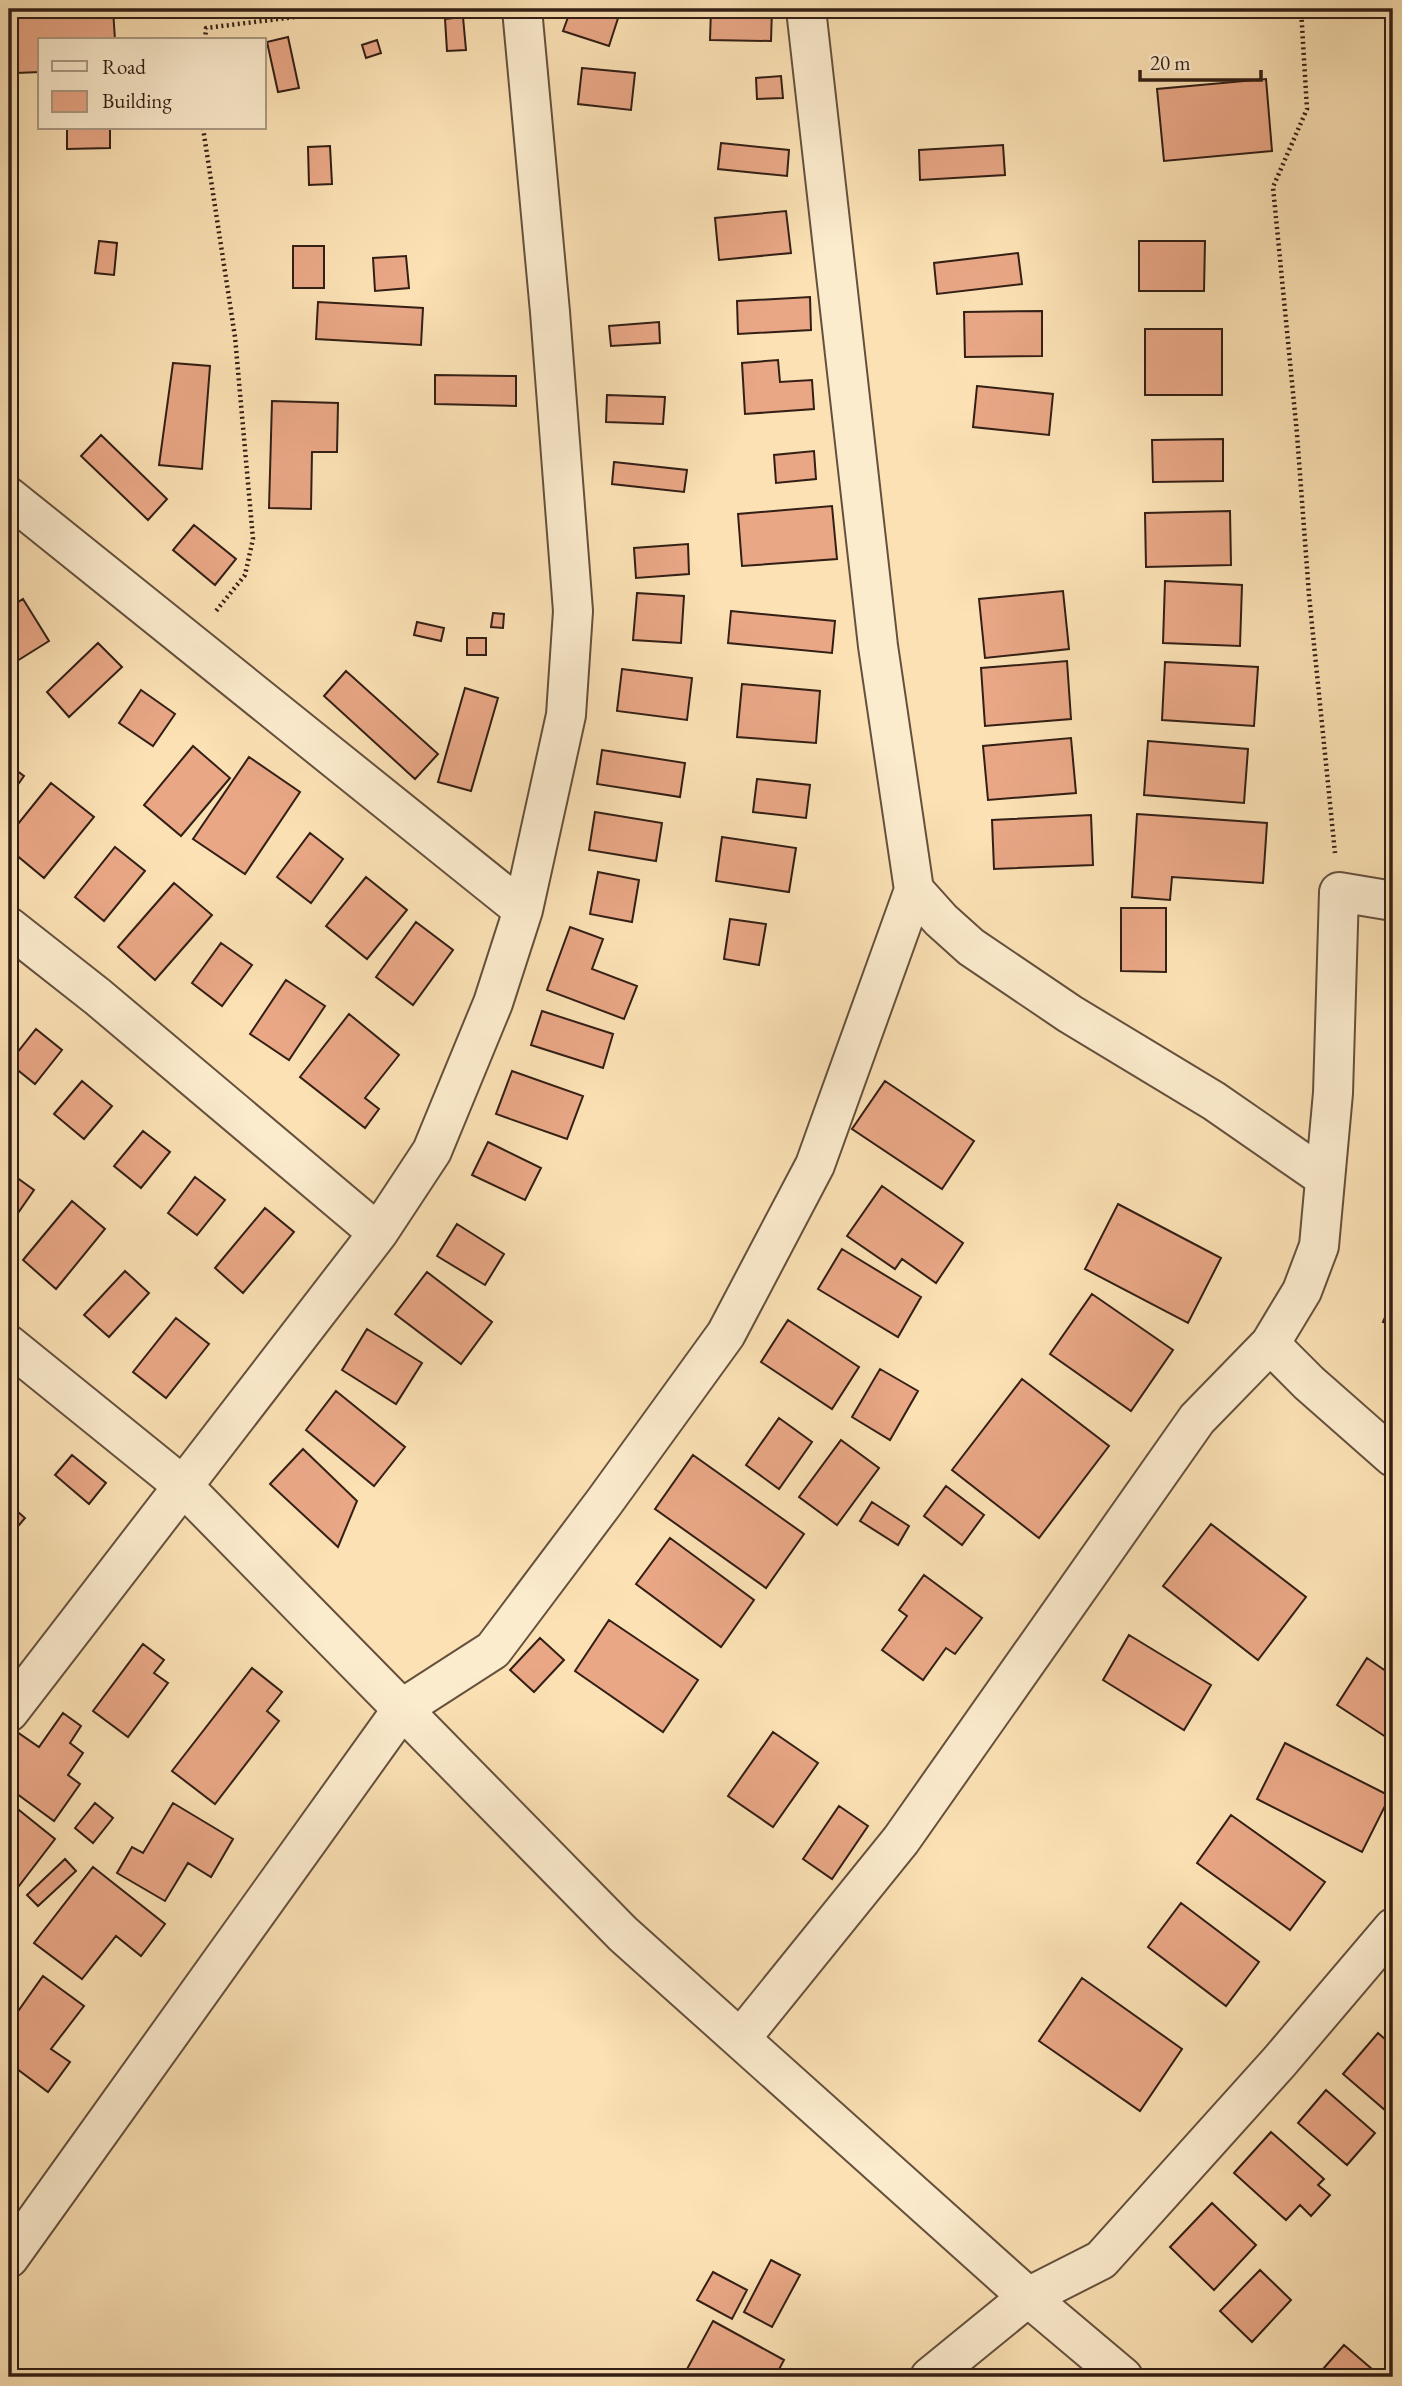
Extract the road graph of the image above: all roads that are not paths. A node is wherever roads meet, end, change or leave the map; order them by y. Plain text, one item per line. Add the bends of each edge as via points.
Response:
1 (522, 9) edge
2 (806, 9) edge
3 (9, 496) edge
4 (914, 890) junction
5 (1393, 901) edge
6 (523, 910) junction
7 (9, 927) edge
8 (1325, 1178) junction
9 (378, 1233) junction
10 (1270, 1343) junction
11 (9, 1345) edge
12 (1393, 1457) edge
13 (183, 1485) junction
14 (403, 1708) junction
15 (9, 1712) edge
16 (1393, 1928) edge
17 (741, 2038) junction
18 (9, 2258) edge
19 (1028, 2297) junction
20 (930, 2377) edge
21 (1123, 2377) edge

1 - 6 street via 573,611 566,715
2 - 4 street via 878,646
3 - 6 street
4 - 8 street via 971,947 1070,1014 1214,1101
4 - 14 street via 815,1165 726,1334 493,1650
5 - 8 street via 1339,892 1333,1093
6 - 9 street via 493,1003 432,1151
7 - 9 street
8 - 10 street via 1319,1246 1302,1291
9 - 13 street
10 - 12 street
10 - 17 street via 1197,1419 901,1840
11 - 13 street
13 - 14 street
13 - 15 street
14 - 17 street via 623,1934
14 - 18 street
16 - 19 street via 1101,2260
17 - 19 street
19 - 20 street
19 - 21 street

